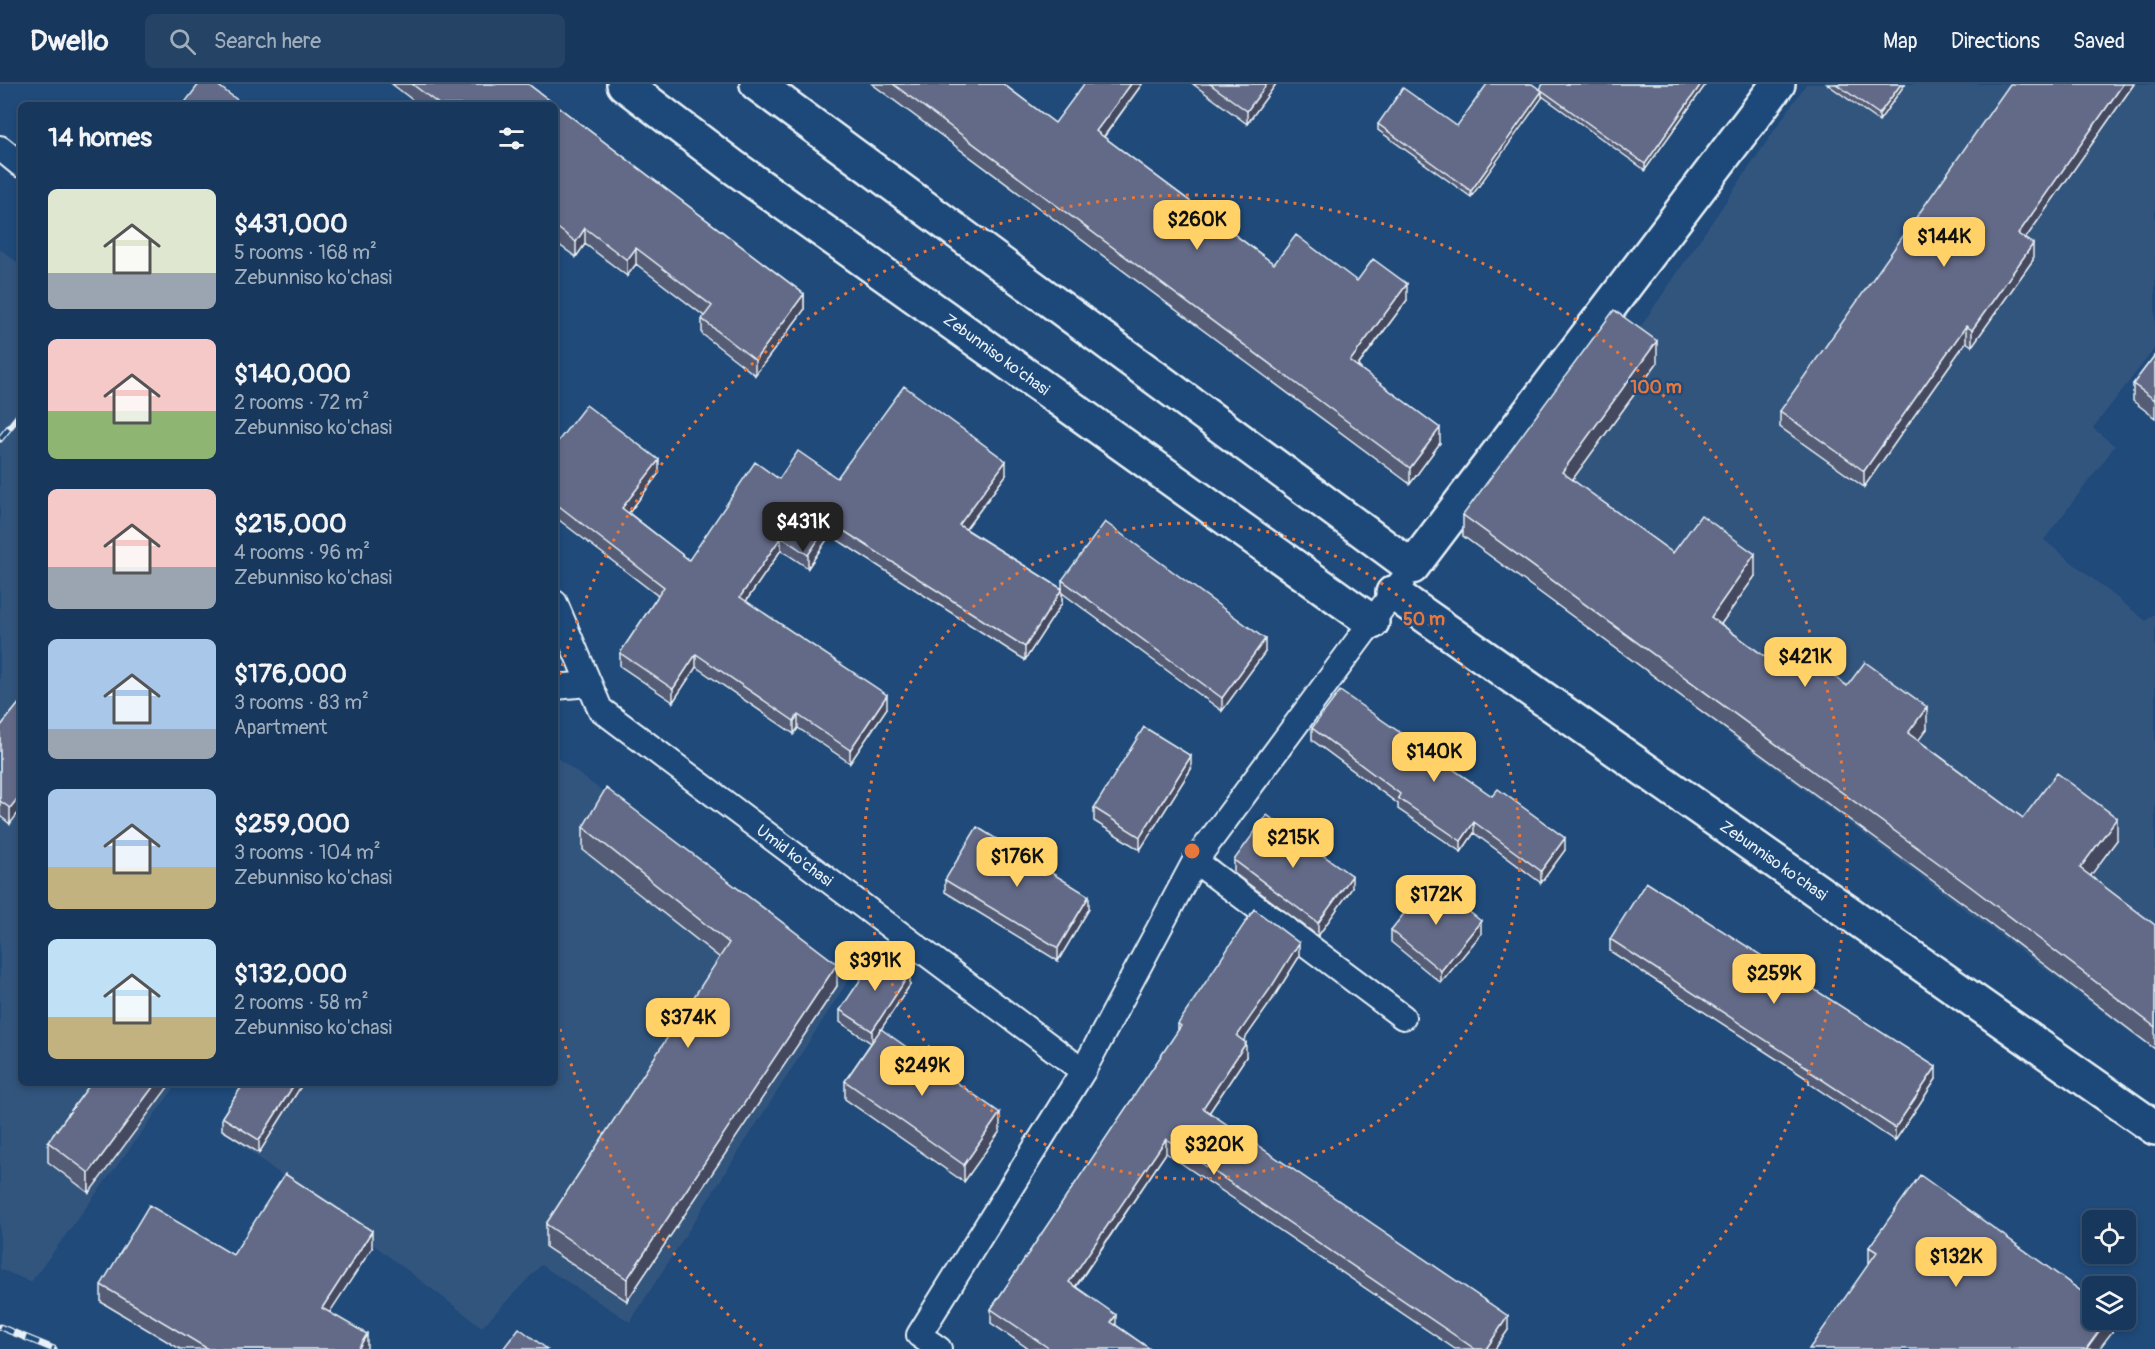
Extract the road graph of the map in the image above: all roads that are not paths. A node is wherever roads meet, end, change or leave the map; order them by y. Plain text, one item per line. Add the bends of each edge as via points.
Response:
1 (624, 84) edge
2 (756, 84) edge
3 (1778, 84) edge
4 (0, 148) edge
5 (18, 163) edge
6 (1403, 580) junction
7 (558, 610) edge
8 (1372, 622) junction
9 (589, 684) junction
10 (558, 687) edge
11 (1195, 861) junction
12 (1403, 1017) dead end
13 (1083, 1071) junction
14 (2155, 1128) edge
15 (939, 1349) edge

1 - 8 street, Zebunniso ko'chasi
2 - 6 street, Zebunniso ko'chasi
3 - 6 street
4 - 5 lane
6 - 8 lane
6 - 14 street, Zebunniso ko'chasi
7 - 9 lane, Umid ko'chasi
8 - 11 lane
9 - 10 lane
9 - 13 lane, Umid ko'chasi via 600,709
11 - 12 lane
11 - 13 lane
13 - 15 lane via 919,1335

